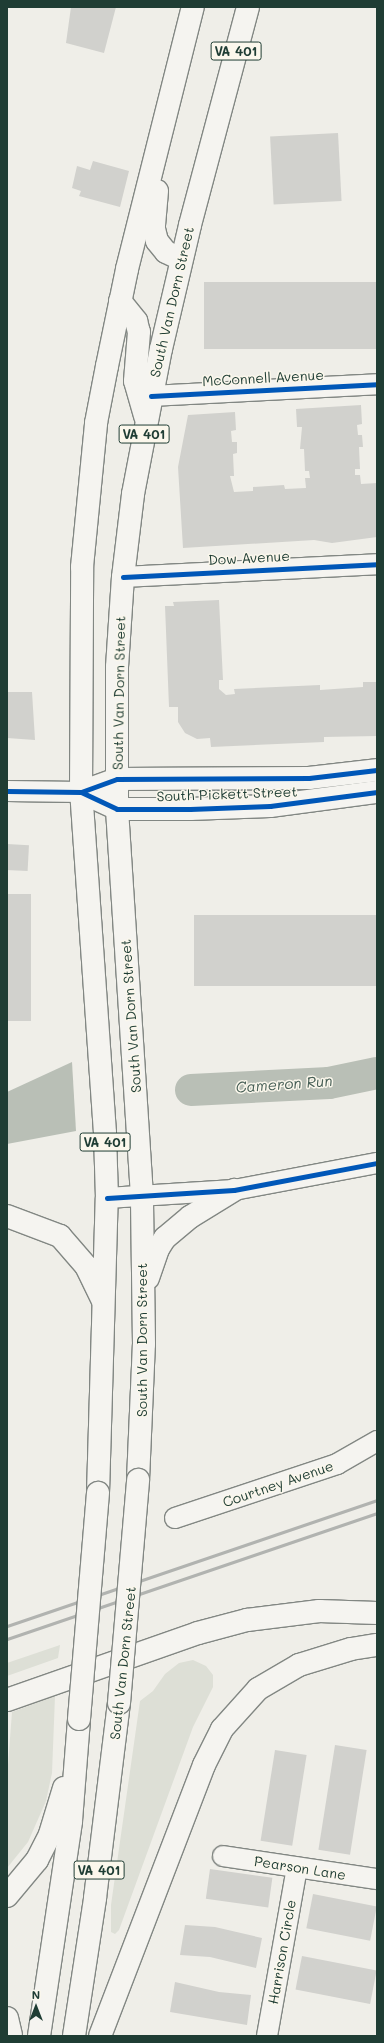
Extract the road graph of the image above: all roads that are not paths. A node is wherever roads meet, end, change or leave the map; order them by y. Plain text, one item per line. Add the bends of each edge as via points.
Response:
1 (193, 7) edge
2 (248, 7) edge
3 (160, 132) junction
4 (181, 259) junction
5 (120, 300) junction
6 (377, 384) edge
7 (151, 396) junction
8 (146, 422) junction
9 (377, 564) edge
10 (123, 577) junction
11 (377, 770) edge
12 (117, 779) junction
13 (7, 791) edge
14 (81, 792) junction
15 (377, 792) edge
16 (117, 809) junction
17 (377, 1163) edge
18 (234, 1190) junction
19 (142, 1196) junction
20 (107, 1198) junction
21 (7, 1216) edge
22 (142, 1296) junction
23 (104, 1303) junction
24 (377, 1441) edge
25 (175, 1518) dead end
26 (377, 1613) edge
27 (377, 1645) edge
28 (7, 1700) edge
29 (79, 1719) junction
30 (224, 1856) dead end
31 (297, 1868) junction
32 (377, 1880) edge
33 (7, 1896) edge
34 (7, 2018) edge
35 (11, 2036) edge
36 (39, 2036) edge
37 (74, 2036) edge
38 (100, 2036) edge
39 (267, 2036) edge

1 - 3 main road, VA 401
2 - 4 main road, South Van Dorn Street / VA 401
3 - 4 main road via 154,229 157,241 166,252
3 - 5 main road, VA 401
4 - 7 main road, South Van Dorn Street / VA 401
5 - 8 main road via 136,321 139,332 135,381
5 - 14 main road, VA 401 via 96,423 85,534
6 - 7 street, McConnell Avenue
7 - 8 main road, South Van Dorn Street / VA 401
8 - 10 main road, South Van Dorn Street / VA 401
9 - 10 street, Dow Avenue
10 - 12 main road, South Van Dorn Street / VA 401 via 117,667
11 - 12 main road, South Pickett Street via 309,778
12 - 14 main road, South Pickett Street
12 - 16 main road, South Van Dorn Street / VA 401
13 - 14 street, South Pickett Street
14 - 16 main road, South Pickett Street
14 - 20 main road, VA 401 via 105,1133
15 - 16 main road, South Pickett Street via 270,806
16 - 19 main road, South Van Dorn Street / VA 401
17 - 18 street
18 - 19 street
18 - 22 main road via 190,1218 165,1238 158,1249
19 - 20 street
19 - 22 main road, South Van Dorn Street / VA 401
20 - 23 main road, VA 401
21 - 23 main road via 60,1236 86,1266
22 - 37 main road, South Van Dorn Street / VA 401, bridge via 143,1398 119,1703 95,1898
23 - 29 main road, VA 401, bridge via 98,1493
24 - 25 street, Courtney Avenue via 337,1464
26 - 28 main road via 319,1611 247,1620 198,1633
27 - 38 main road via 351,1649 299,1665 258,1690 222,1729 204,1765
29 - 33 main road via 50,1834 37,1860
29 - 36 main road, VA 401 via 70,1821
30 - 31 street, Pearson Lane
31 - 32 street, Pearson Lane
31 - 39 street, Harrison Circle
34 - 35 main road

